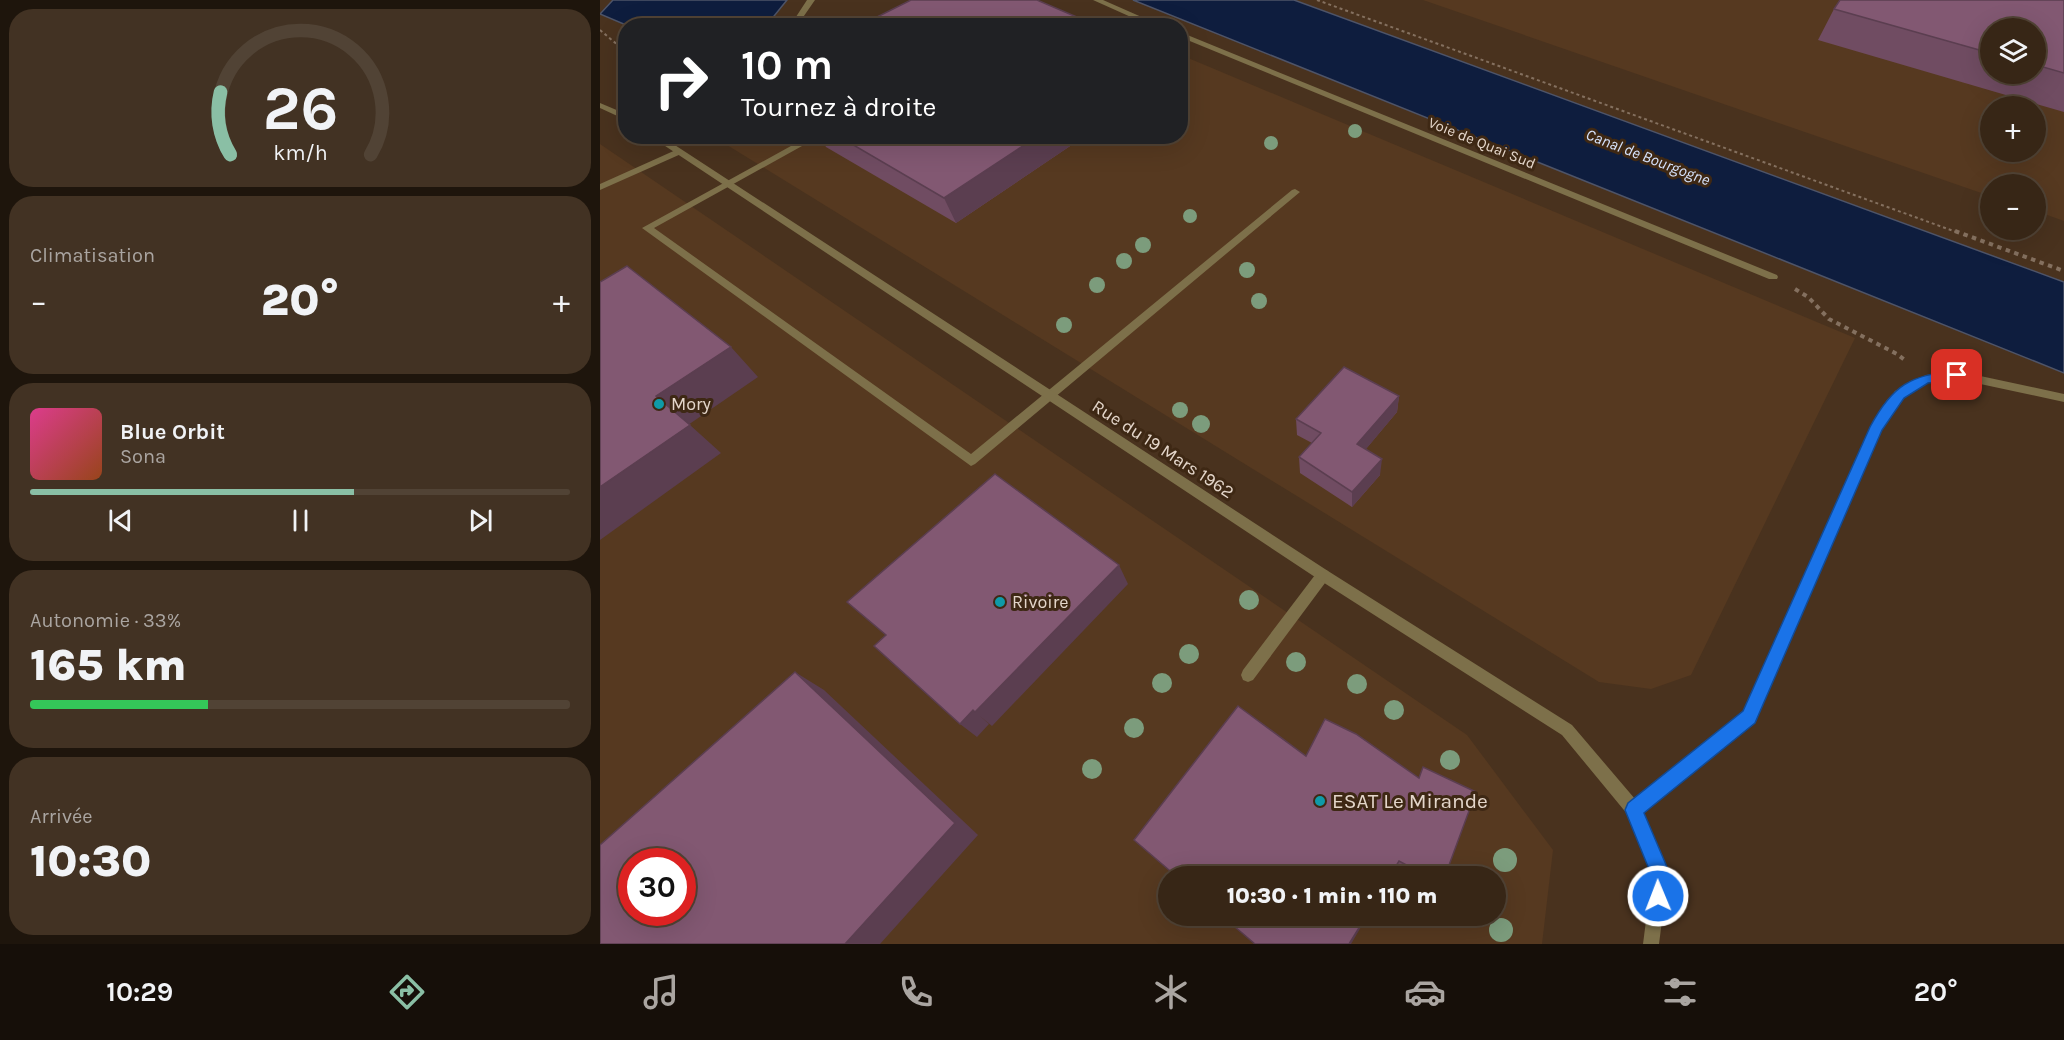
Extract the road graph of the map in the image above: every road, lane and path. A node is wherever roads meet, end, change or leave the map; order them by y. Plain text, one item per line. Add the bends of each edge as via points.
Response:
1 (811, 0) edge
2 (1097, 0) edge
3 (1317, 0) edge
4 (799, 18) edge
5 (1140, 18) edge
6 (600, 30) edge
7 (1188, 37) edge
8 (618, 45) edge
9 (600, 105) edge
10 (618, 114) edge
11 (666, 144) edge
12 (802, 144) edge
13 (678, 152) junction
14 (728, 185) junction
15 (600, 187) edge
16 (1295, 192) dead end
17 (2064, 271) edge
18 (1773, 277) joint
19 (1926, 379) junction
20 (1051, 396) junction
21 (2064, 398) edge
22 (1323, 575) junction
23 (1248, 675) dead end
24 (1634, 810) junction
25 (1651, 944) edge

1 - 4 street
2 - 5 street
3 - 17 path
6 - 8 path
7 - 18 street, Voie de Quai Sud
9 - 10 street
11 - 13 street, Rue du 19 Mars 1962
12 - 14 street
13 - 14 street, Rue du 19 Mars 1962
13 - 15 street
14 - 20 street, Rue du 19 Mars 1962
14 - 20 street via 647,228 971,461
16 - 20 street
18 - 19 path via 1808,297 1829,319 1897,354
19 - 21 street via 1957,375
19 - 24 street via 1899,394 1877,427 1749,717
20 - 22 street, Rue du 19 Mars 1962
22 - 23 street
22 - 24 street, Rue du 19 Mars 1962 via 1567,730
24 - 25 street, Rue du 19 Mars 1962 via 1660,874

